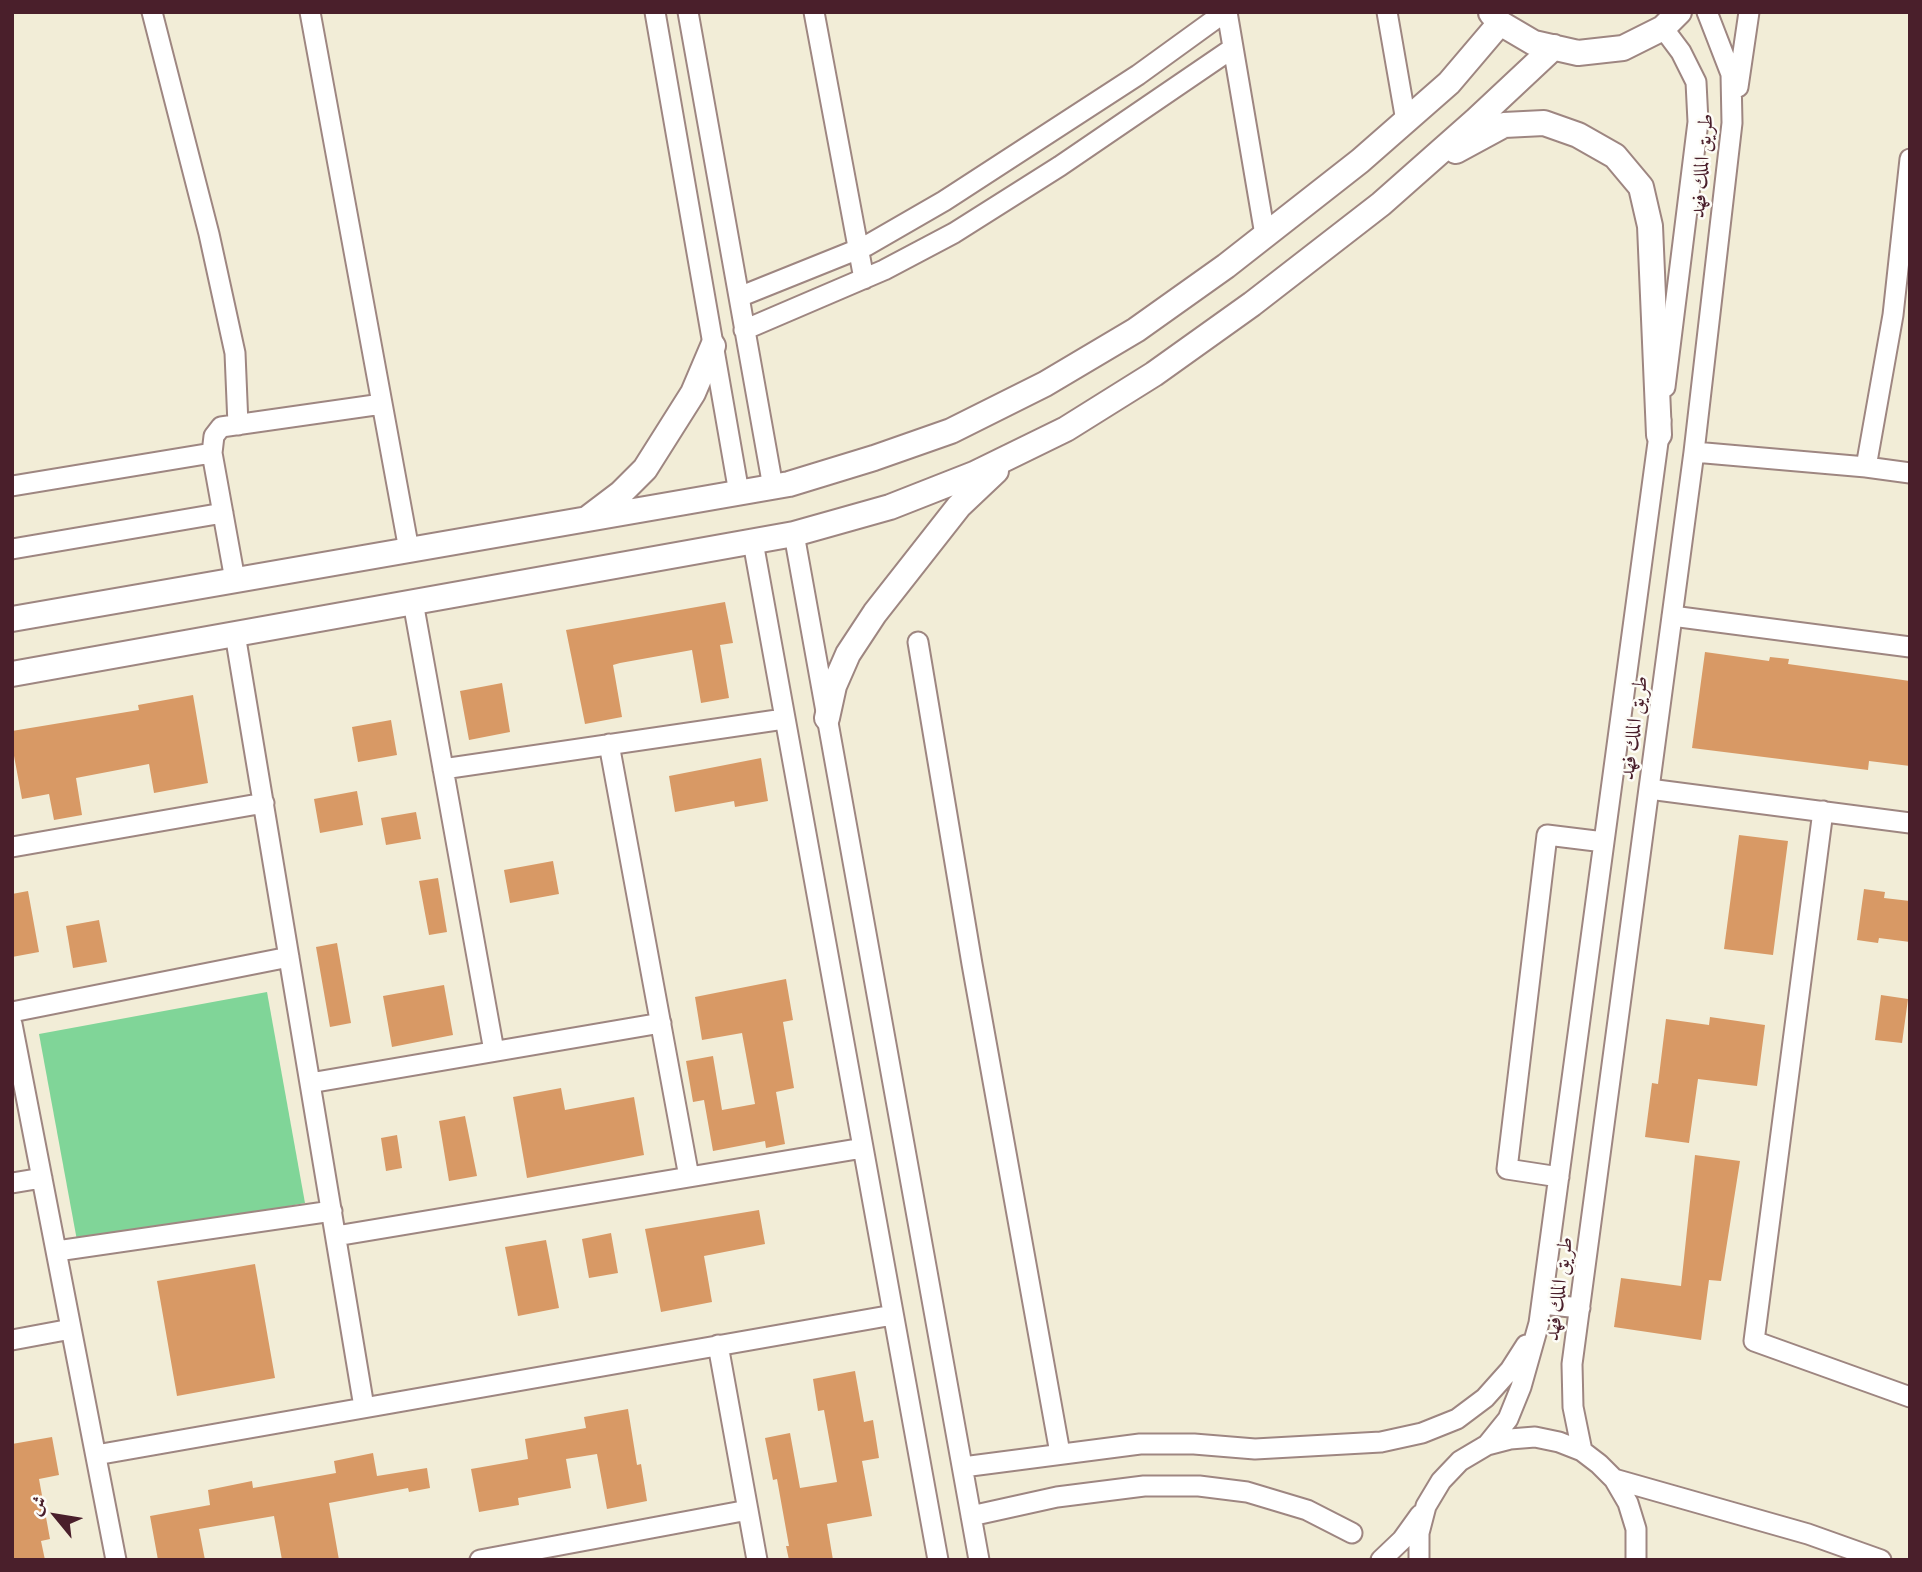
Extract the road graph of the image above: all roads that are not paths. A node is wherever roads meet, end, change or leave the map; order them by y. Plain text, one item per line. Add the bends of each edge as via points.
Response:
1 (152, 12) edge
2 (310, 12) edge
3 (655, 12) edge
4 (688, 12) edge
5 (814, 12) edge
6 (1226, 12) edge
7 (1387, 12) edge
8 (1707, 12) edge
9 (1749, 12) edge
10 (1495, 18) edge
11 (1671, 20) edge
12 (1554, 47) junction
13 (1233, 48) junction
14 (1406, 121) junction
15 (1732, 123) junction
16 (1910, 159) edge
17 (1421, 169) junction
18 (1265, 235) junction
19 (858, 249) junction
20 (863, 279) junction
21 (739, 297) junction
22 (1901, 316) edge
23 (744, 330) junction
24 (713, 346) junction
25 (382, 404) junction
26 (238, 425) junction
27 (1659, 435) junction
28 (1694, 452) junction
29 (212, 453) junction
30 (1012, 456) junction
31 (1866, 467) junction
32 (1910, 474) edge
33 (12, 486) edge
34 (773, 487) junction
35 (739, 493) junction
36 (223, 513) junction
37 (586, 520) junction
38 (794, 534) junction
39 (752, 542) junction
40 (12, 549) edge
41 (409, 550) junction
42 (234, 580) junction
43 (413, 602) junction
44 (1672, 616) junction
45 (12, 619) edge
46 (235, 634) junction
47 (918, 642) dead end
48 (1910, 647) edge
49 (12, 674) edge
50 (827, 718) junction
51 (784, 719) junction
52 (609, 744) junction
53 (443, 769) junction
54 (1649, 789) junction
55 (264, 803) junction
56 (1823, 811) junction
57 (1910, 823) edge
58 (1604, 842) junction
59 (12, 847) edge
60 (289, 957) junction
61 (12, 1012) edge
62 (661, 1023) junction
63 (12, 1024) edge
64 (494, 1051) junction
65 (310, 1083) junction
66 (863, 1148) junction
67 (689, 1177) junction
68 (1559, 1177) junction
69 (42, 1178) junction
70 (12, 1184) edge
71 (332, 1211) junction
72 (336, 1236) junction
73 (57, 1251) junction
74 (1580, 1308) junction
75 (1540, 1314) junction
76 (893, 1315) junction
77 (72, 1329) junction
78 (12, 1340) edge
79 (718, 1345) junction
80 (1910, 1397) edge
81 (364, 1407) junction
82 (1487, 1446) junction
83 (1582, 1451) junction
84 (1060, 1453) junction
85 (96, 1455) junction
86 (962, 1467) junction
87 (1614, 1479) junction
88 (1426, 1506) junction
89 (748, 1510) junction
90 (971, 1516) junction
91 (1352, 1532) dead end
92 (116, 1560) edge
93 (480, 1560) edge
94 (757, 1560) edge
95 (938, 1560) edge
96 (979, 1560) edge
97 (1381, 1560) edge
98 (1419, 1560) edge
99 (1636, 1560) edge
100 (1881, 1560) edge

1 - 26 street via 235,354
2 - 25 street
3 - 24 street
4 - 21 street
5 - 19 street
6 - 13 street
6 - 19 street via 1029,147
7 - 14 street
8 - 15 street, طريق الملك فهد via 1731,75
9 - 15 street
10 - 12 main road via 1534,43
10 - 14 main road via 1449,83
11 - 12 main road via 1623,48 1578,53
11 - 27 street, طريق الملك فهد via 1696,82 1698,122
12 - 17 main road
13 - 18 street
13 - 20 street via 954,233
14 - 18 main road
15 - 28 street, طريق الملك فهد
16 - 22 street
17 - 27 main road via 1504,125 1544,123 1615,156 1641,187 1650,226
17 - 30 main road via 1252,304 1154,374 1066,429
18 - 34 main road via 1136,330 1045,384 951,431
19 - 20 street
19 - 21 street
20 - 23 street
21 - 23 street
22 - 31 street
23 - 34 street
24 - 35 street
24 - 37 main road via 693,393 645,469
25 - 26 street
25 - 41 street
26 - 29 street via 221,427 214,436
27 - 58 street, طريق الملك فهد
28 - 31 street
28 - 44 street, طريق الملك فهد
29 - 33 street
29 - 36 street
30 - 38 main road via 890,507
30 - 50 main road via 959,506 875,613 848,654
31 - 32 street
34 - 35 main road
35 - 37 main road
36 - 40 street
36 - 42 street
37 - 41 main road
38 - 39 main road
38 - 50 street
39 - 43 main road
39 - 51 street
41 - 42 main road
42 - 45 main road
43 - 46 main road
43 - 53 street
44 - 48 street
44 - 54 street, طريق الملك فهد
46 - 49 main road
46 - 55 street
47 - 84 street
50 - 86 street
51 - 52 street
51 - 66 street
52 - 53 street
52 - 62 street
53 - 64 street
54 - 56 street
54 - 74 street, طريق الملك فهد
55 - 59 street
55 - 60 street
56 - 57 street
56 - 80 street via 1754,1340
58 - 68 street, طريق الملك فهد
58 - 68 street via 1547,835 1507,1169
60 - 61 street
60 - 65 street
62 - 64 street
62 - 67 street
63 - 69 street
64 - 65 street
65 - 71 street
66 - 67 street
66 - 76 street
67 - 72 street
68 - 75 street, طريق الملك فهد
69 - 70 street
69 - 73 street
71 - 72 street
71 - 73 street
72 - 81 street
73 - 77 street
74 - 75 street
74 - 83 street, طريق الملك فهد via 1573,1396
75 - 82 street, طريق الملك فهد via 1521,1387 1508,1419
75 - 84 street via 1510,1370 1485,1398 1457,1419 1422,1433 1381,1442 1255,1449 1140,1444
76 - 79 street
76 - 95 street
77 - 78 street
77 - 85 street
79 - 81 street
79 - 89 street
81 - 85 street
82 - 83 street via 1535,1437
82 - 88 street via 1460,1461
83 - 87 street
84 - 86 street
85 - 92 street
86 - 90 street
87 - 99 street via 1636,1529
87 - 100 street via 1808,1534
88 - 97 street
88 - 98 street
89 - 93 street
89 - 94 street
90 - 91 street via 1057,1497 1144,1486 1199,1486 1247,1492 1307,1510
90 - 96 street

